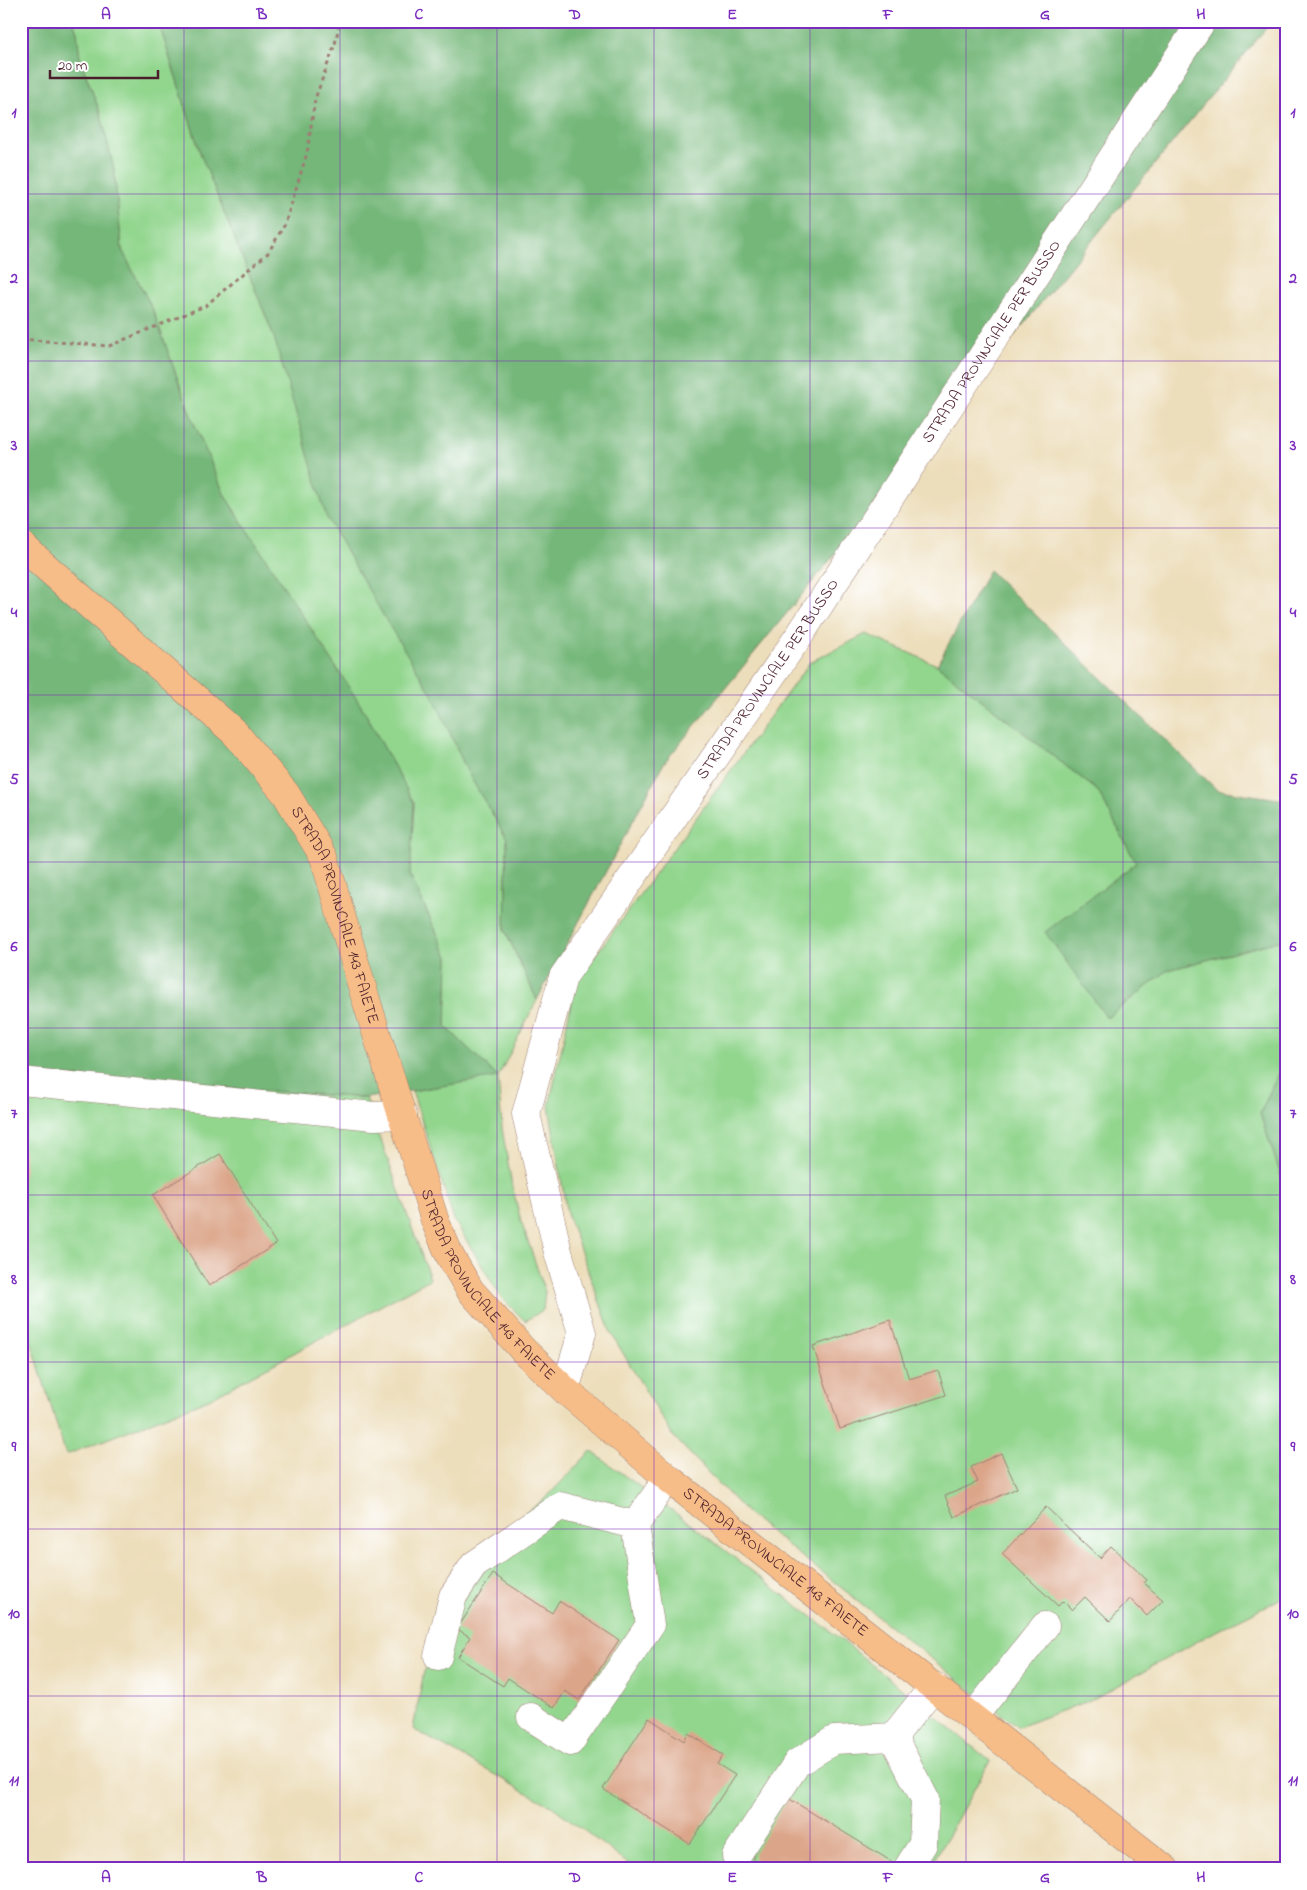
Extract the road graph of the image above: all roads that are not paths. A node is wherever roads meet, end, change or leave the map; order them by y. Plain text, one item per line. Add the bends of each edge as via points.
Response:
1 (1202, 21) edge
2 (21, 545) edge
3 (21, 1081) edge
4 (403, 1115) junction
5 (565, 1390) junction
6 (668, 1478) junction
7 (635, 1525) junction
8 (1045, 1626) dead end
9 (438, 1656) dead end
10 (934, 1686) junction
11 (531, 1717) dead end
12 (973, 1717) junction
13 (893, 1737) junction
14 (736, 1856) dead end
15 (907, 1869) edge
16 (1165, 1869) edge

1 - 5 street, STRADA PROVINCIALE PER BUSSO via 801,633 563,977 526,1114 558,1252 582,1333
2 - 4 main road, STRADA PROVINCIALE 143 FAIETE via 236,733 286,794 324,858
3 - 4 street via 374,1116
4 - 5 main road, STRADA PROVINCIALE 143 FAIETE via 435,1221 470,1290 523,1350
5 - 6 main road, STRADA PROVINCIALE 143 FAIETE
6 - 7 street
6 - 10 main road, STRADA PROVINCIALE 143 FAIETE
7 - 9 street via 560,1506 474,1564 453,1596
7 - 11 street via 650,1625 570,1742
8 - 12 street
10 - 12 main road, STRADA PROVINCIALE 143 FAIETE
10 - 13 street
12 - 16 main road, STRADA PROVINCIALE 143 FAIETE
13 - 14 street via 834,1740 797,1763
13 - 15 street via 925,1799 923,1844

